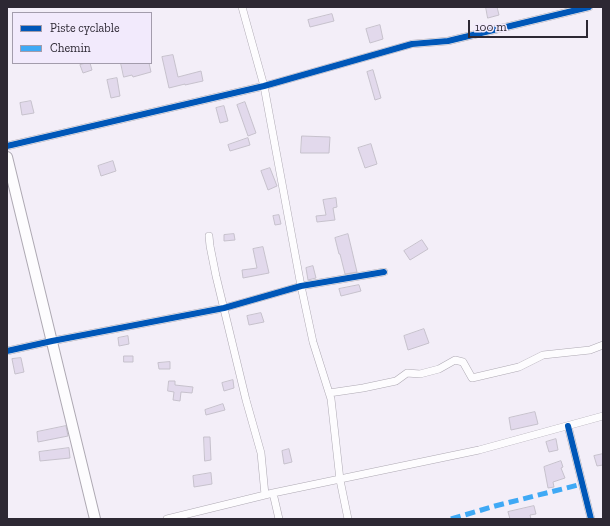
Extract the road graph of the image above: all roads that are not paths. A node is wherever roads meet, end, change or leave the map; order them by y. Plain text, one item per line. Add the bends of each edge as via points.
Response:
1 (242, 7) edge
2 (589, 7) edge
3 (570, 9) edge
4 (264, 86) junction
5 (7, 146) edge
6 (7, 157) edge
7 (209, 236) dead end
8 (384, 272) dead end
9 (301, 286) junction
10 (224, 308) junction
11 (52, 342) junction
12 (603, 345) edge
13 (7, 351) edge
14 (329, 392) junction
15 (603, 416) edge
16 (568, 426) junction
17 (340, 480) junction
18 (273, 493) junction
19 (265, 495) junction
20 (95, 519) edge
21 (168, 519) edge
22 (279, 519) edge
23 (348, 519) edge
24 (590, 519) edge

1 - 4 street
2 - 3 street
3 - 4 street via 448,41 412,44
4 - 5 street
4 - 9 street
6 - 11 street
7 - 10 street
8 - 9 street
9 - 10 street
9 - 14 street
10 - 11 street
10 - 19 street via 261,453
11 - 13 street
11 - 20 street
12 - 14 street via 590,350 543,355 519,367 472,378 463,362 455,360 439,369 420,374 407,373 396,381
14 - 17 street
15 - 16 street
16 - 17 street via 479,450
16 - 24 street
17 - 18 street
17 - 23 street
18 - 19 street
18 - 22 street
19 - 21 street

